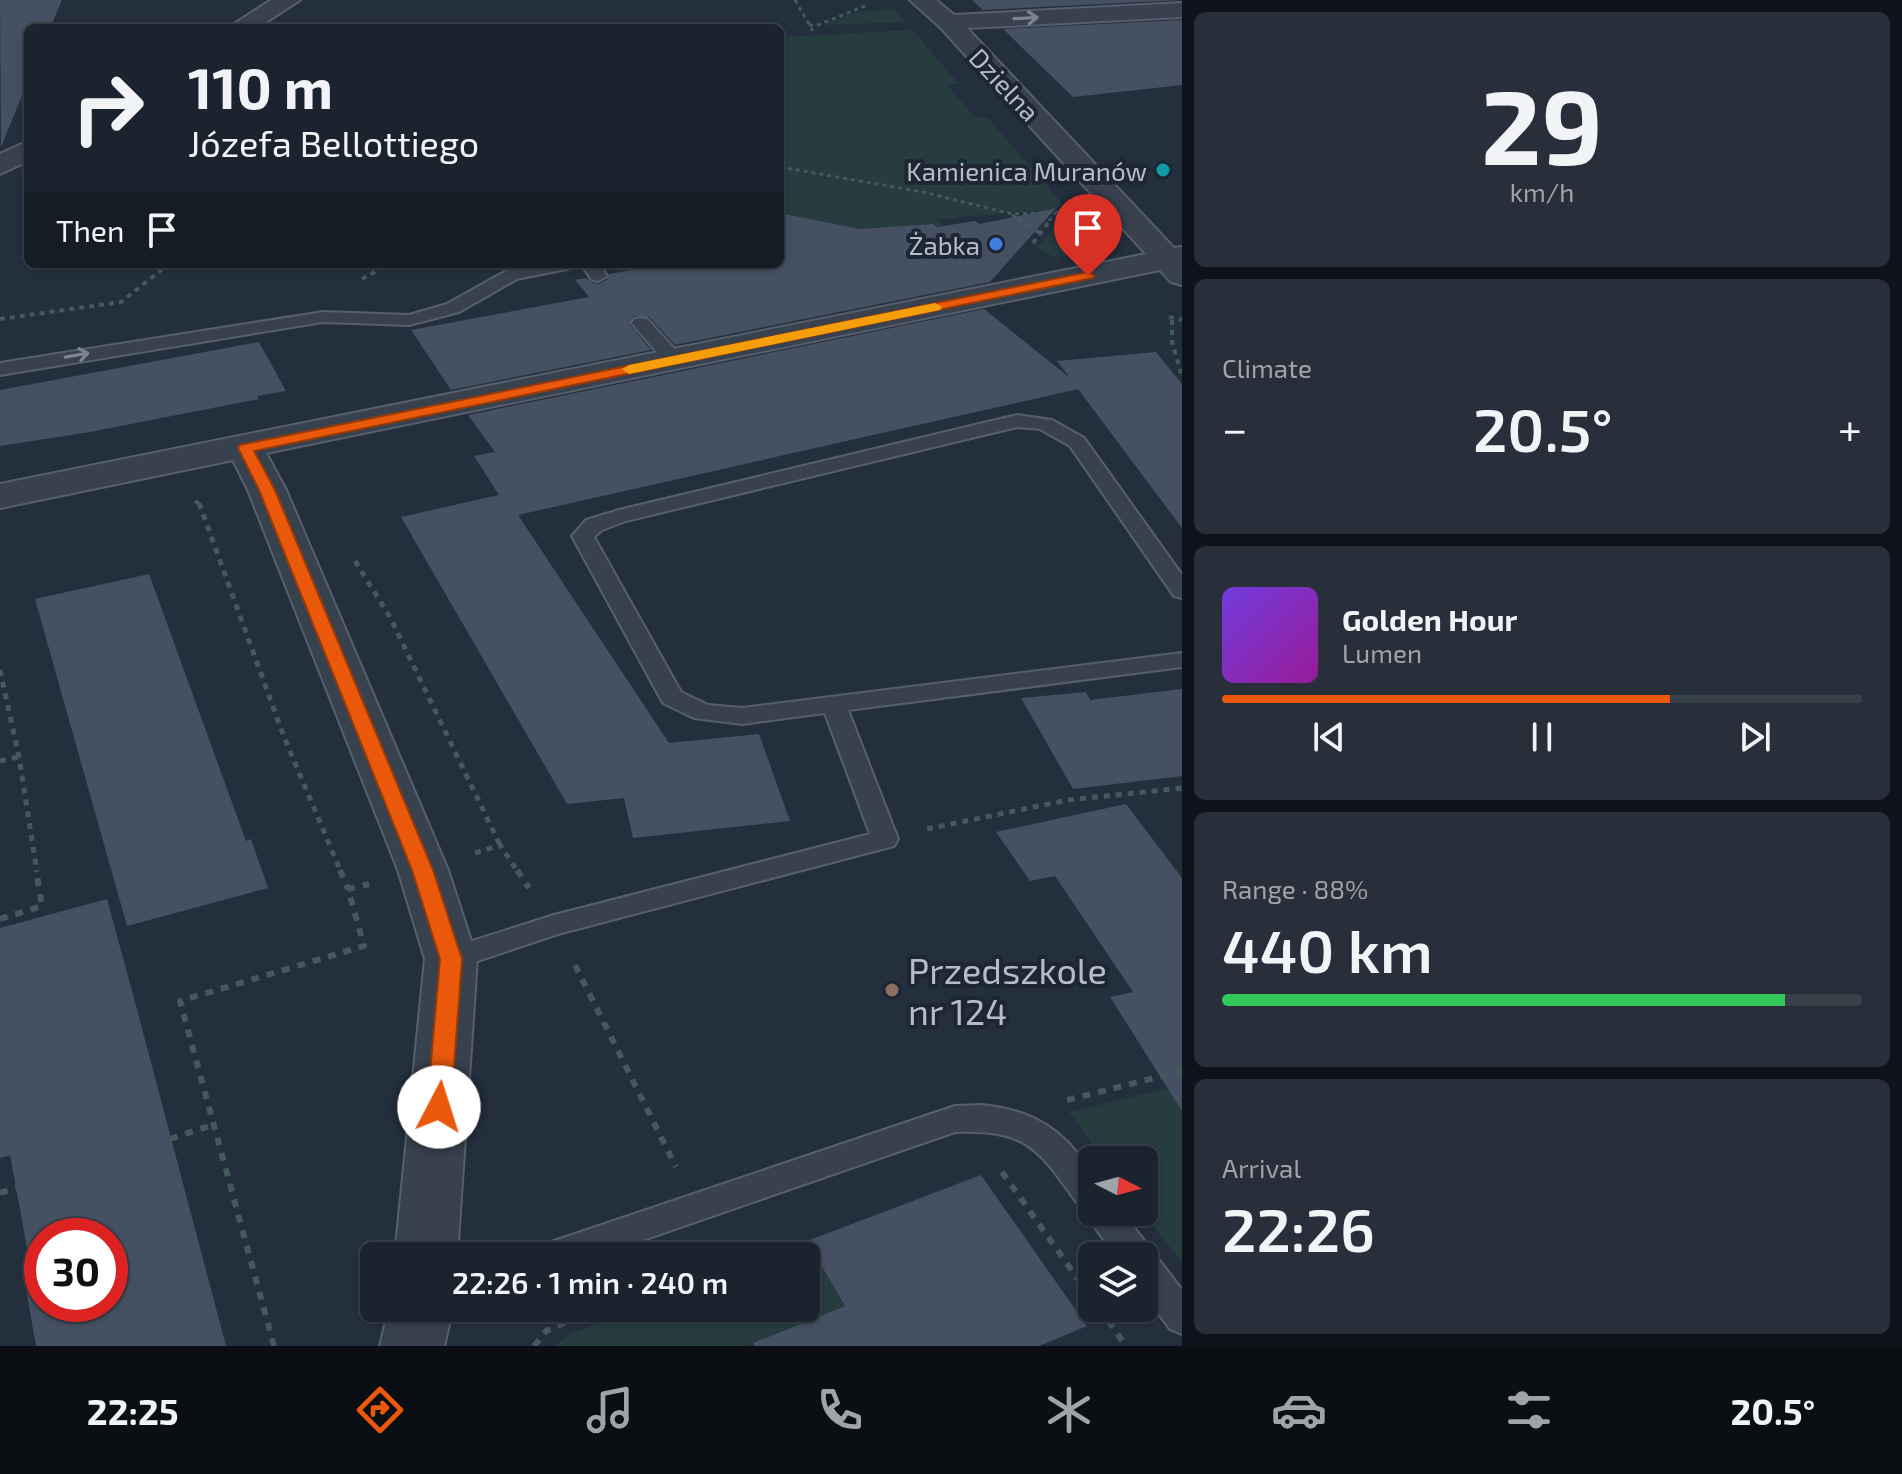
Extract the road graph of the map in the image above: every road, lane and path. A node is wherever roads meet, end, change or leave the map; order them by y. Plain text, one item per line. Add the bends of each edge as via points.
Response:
1 (288, 0) edge
2 (795, 0) edge
3 (922, 0) edge
4 (865, 6) dead end
5 (1182, 10) edge
6 (948, 22) junction
7 (247, 24) edge
8 (809, 25) junction
9 (813, 31) dead end
10 (24, 151) edge
11 (0, 166) edge
12 (784, 168) edge
13 (1067, 211) dead end
14 (1012, 214) junction
15 (1040, 233) dead end
16 (1177, 264) edge
17 (164, 268) edge
18 (546, 268) edge
19 (0, 319) edge
20 (1172, 320) dead end
21 (641, 323) dead end
22 (674, 360) junction
23 (0, 369) edge
24 (1182, 376) edge
25 (245, 448) junction
26 (0, 496) edge
27 (201, 504) dead end
28 (352, 555) dead end
29 (1182, 591) edge
30 (1182, 660) edge
31 (0, 670) edge
32 (834, 705) junction
33 (19, 757) junction
34 (0, 761) edge
35 (1182, 788) edge
36 (951, 824) dead end
37 (500, 845) junction
38 (423, 870) junction
39 (348, 889) junction
40 (538, 901) dead end
41 (0, 919) edge
42 (568, 952) dead end
43 (451, 959) junction
44 (1182, 1071) edge
45 (1059, 1102) dead end
46 (215, 1124) junction
47 (170, 1139) dead end
48 (991, 1165) dead end
49 (678, 1171) dead end
50 (1078, 1178) edge
51 (17, 1188) dead end
52 (0, 1193) edge
53 (427, 1242) edge
54 (595, 1242) edge
55 (1078, 1279) edge
56 (1158, 1286) edge
57 (1182, 1318) edge
58 (418, 1322) edge
59 (566, 1322) edge
60 (1109, 1322) edge
61 (274, 1346) edge
62 (412, 1346) edge
63 (534, 1346) edge
64 (1126, 1346) edge

1 - 7 street
2 - 8 path
3 - 6 street, Dzielna
4 - 8 path
6 -> 5 street
6 - 16 street, Dzielna
8 - 9 path
10 - 11 street
12 - 14 path
13 - 14 path
14 - 15 path
16 - 22 street
17 - 19 path via 121,302
23 -> 18 lane via 323,317 400,320 430,315 512,275
20 - 24 path
21 - 22 lane
22 - 25 street
25 - 26 street
25 - 38 street
27 - 39 path via 284,737
28 - 37 path via 390,617
29 - 32 lane via 1077,442 1045,424 1017,421 619,516 594,525 583,536 672,697 703,712 742,716
30 - 32 lane
31 - 33 path
32 - 43 lane via 885,839 554,925
33 - 34 path
33 - 41 path via 42,906
35 - 36 path via 1068,800
37 - 38 path
37 - 40 path
38 - 39 path
38 - 43 street
39 - 46 path via 364,946 180,1001
42 - 49 path
43 - 53 street
44 - 45 path
46 - 47 path
46 - 61 path
48 - 55 path via 1001,1170
50 - 54 lane via 1035,1131 1008,1119 955,1119
51 - 52 path
56 - 57 lane
58 - 62 street
59 - 63 path via 546,1331
60 - 64 path

